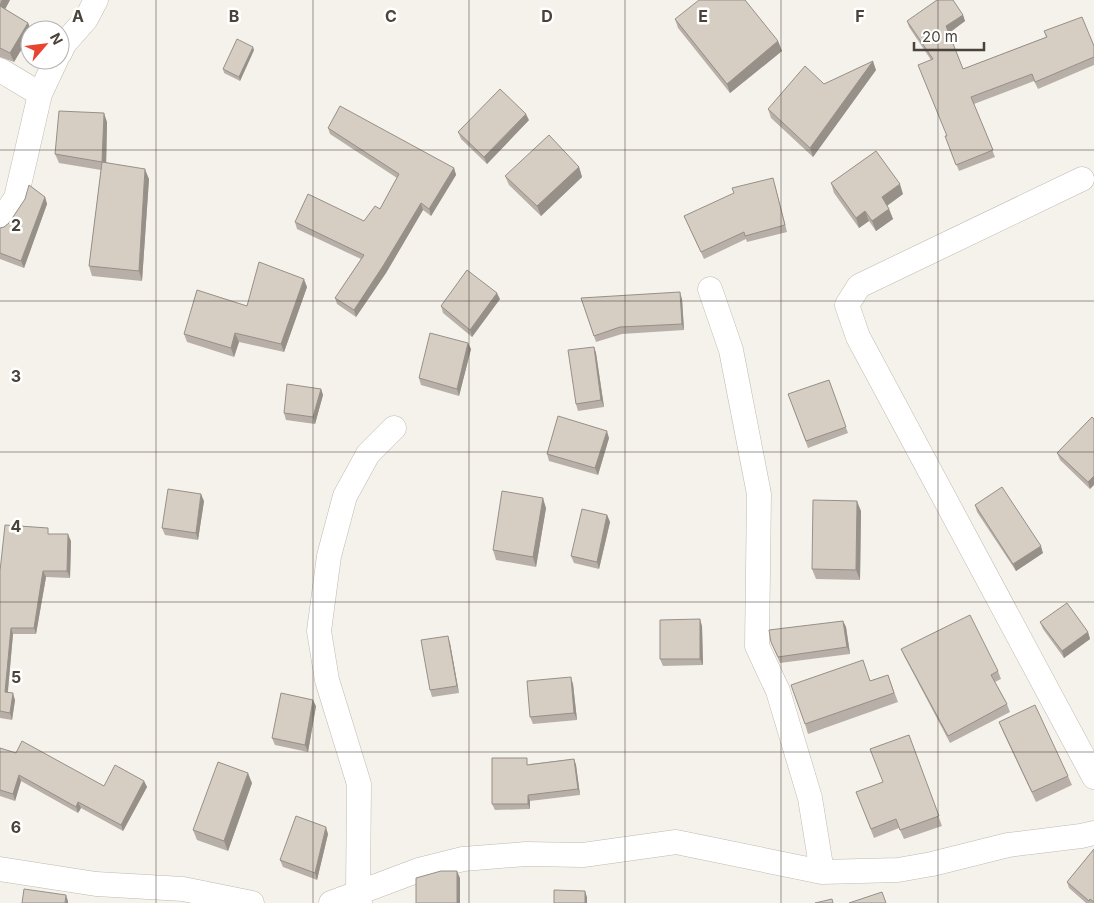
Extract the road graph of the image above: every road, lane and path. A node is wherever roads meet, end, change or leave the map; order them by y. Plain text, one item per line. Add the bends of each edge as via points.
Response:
1 (96, 0) edge
2 (70, 37) edge
3 (0, 70) edge
4 (51, 70) edge
5 (40, 94) junction
6 (1082, 179) dead end
7 (0, 222) edge
8 (710, 289) dead end
9 (394, 428) dead end
10 (1094, 777) edge
11 (1094, 832) edge
12 (0, 869) edge
13 (822, 872) junction
14 (359, 898) edge
15 (252, 903) edge
16 (331, 903) edge

1 - 2 street via 86,19
3 - 5 street
4 - 5 street
5 - 7 street via 16,198
6 - 10 street via 860,286 847,305 863,346
8 - 13 street via 731,350 759,494 757,646 778,691 810,798
9 - 14 street via 368,454 345,496 329,556 319,631 327,680 359,784
11 - 13 street via 1008,845 898,870
12 - 15 street via 96,884 183,888
13 - 14 street via 676,842 583,855 526,854 463,859 418,870
14 - 16 street

